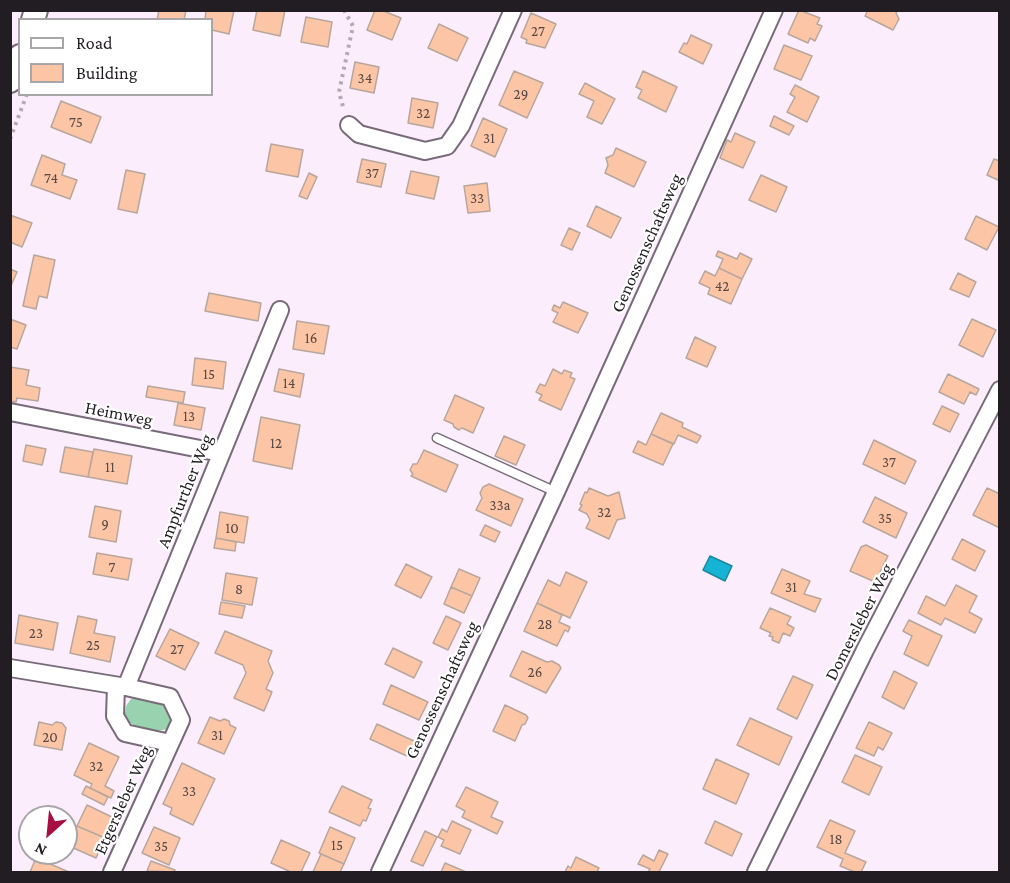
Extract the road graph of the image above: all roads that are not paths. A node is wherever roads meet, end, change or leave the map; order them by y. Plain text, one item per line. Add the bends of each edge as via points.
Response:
1 (513, 10) edge
2 (774, 10) edge
3 (18, 61) edge
4 (10, 81) edge
5 (349, 125) road end
6 (280, 309) dead end
7 (999, 390) edge
8 (10, 412) edge
9 (437, 438) dead end
10 (221, 453) junction
11 (556, 492) junction
12 (10, 668) edge
13 (121, 686) junction
14 (170, 743) junction
15 (112, 873) edge
16 (380, 873) edge
17 (756, 873) edge

1 - 5 street via 461,126 447,146 425,151 360,134
2 - 11 street, Genossenschaftsweg
3 - 4 main road
6 - 10 street, Ampfurther Weg
7 - 17 street, Domersleber Weg
8 - 10 street, Heimweg
9 - 11 lane
10 - 13 street, Ampfurther Weg
11 - 16 street, Genossenschaftsweg
12 - 13 street, Etgersleber Weg
13 - 14 street, Etgersleber Weg via 115,716 125,733
13 - 14 street, Etgersleber Weg via 170,697 181,720
14 - 15 street, Etgersleber Weg

